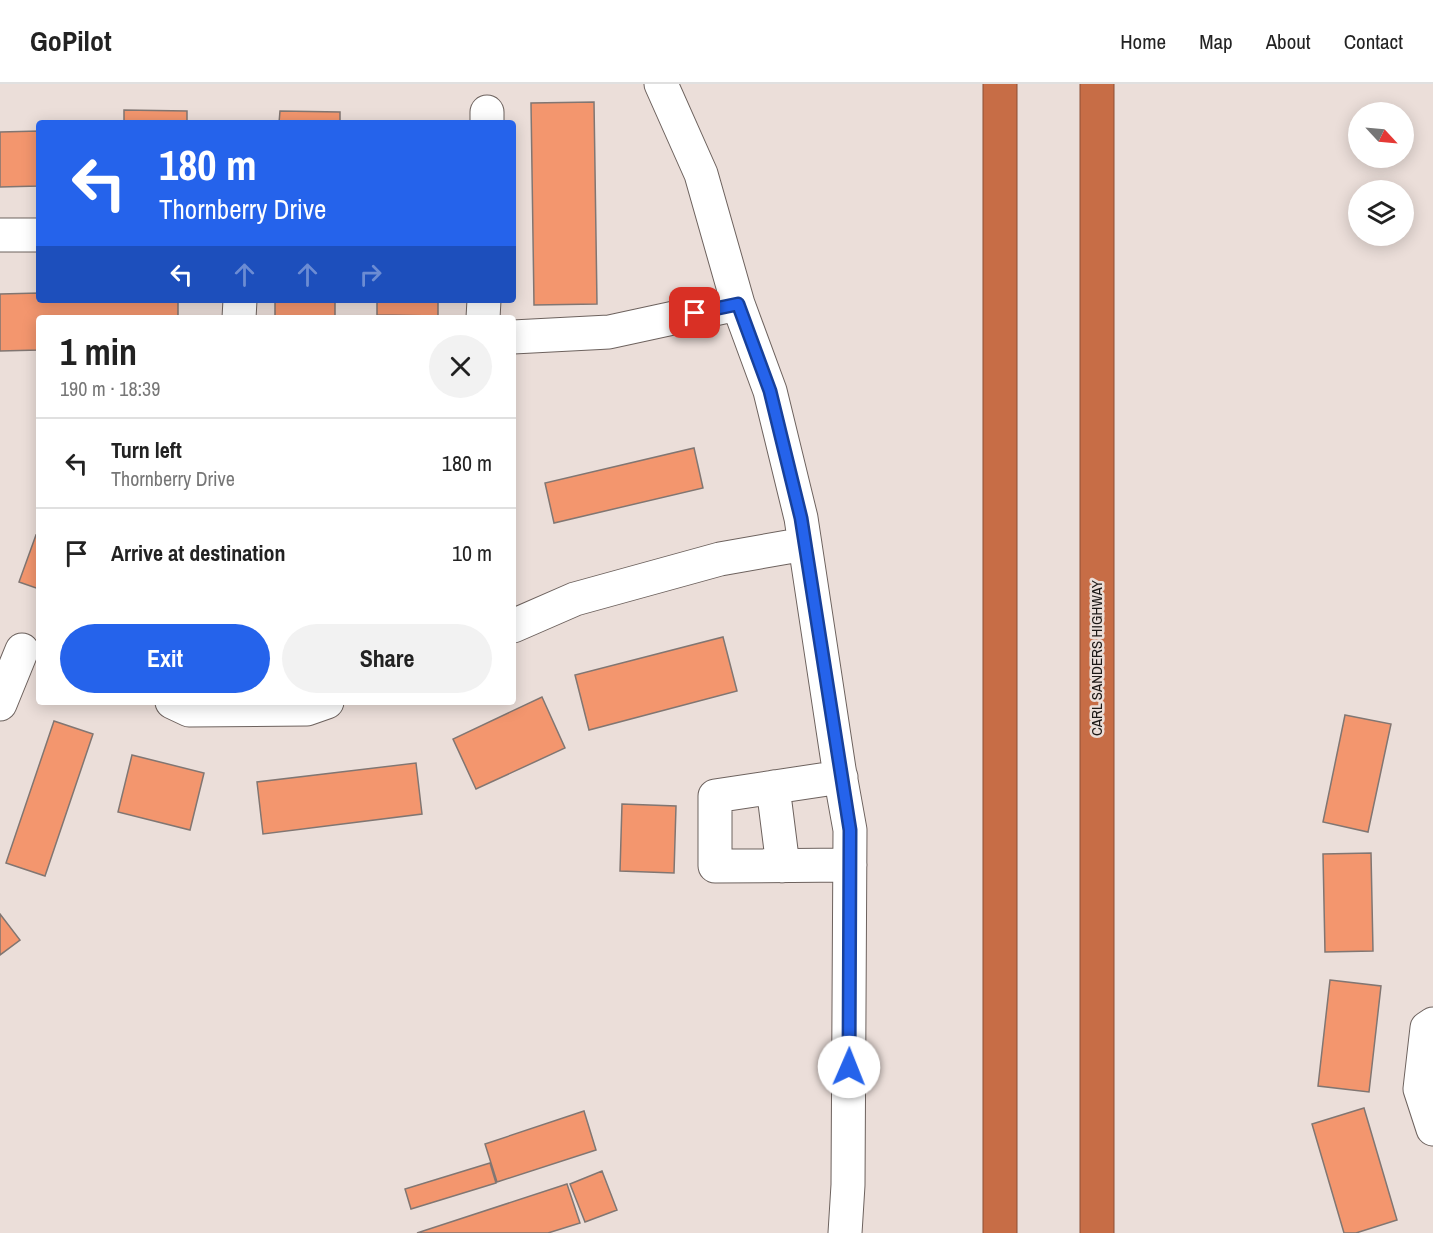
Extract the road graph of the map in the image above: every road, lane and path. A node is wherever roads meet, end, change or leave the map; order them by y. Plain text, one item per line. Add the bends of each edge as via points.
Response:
1 (661, 84) edge
2 (1000, 84) edge
3 (1097, 84) edge
4 (0, 235) edge
5 (36, 236) edge
6 (738, 304) junction
7 (516, 337) edge
8 (805, 544) junction
9 (516, 625) edge
10 (20, 648) edge
11 (0, 704) edge
12 (178, 705) edge
13 (319, 705) edge
14 (841, 777) junction
15 (773, 787) junction
16 (783, 866) junction
17 (850, 866) junction
18 (1433, 1024) edge
19 (1433, 1129) edge
20 (845, 1233) edge
21 (1000, 1233) edge
22 (1097, 1233) edge

1 - 6 street via 701,174
2 - 21 highway
3 - 22 highway, CARL SANDERS HIGHWAY
4 - 5 street
6 - 7 street via 609,332
6 - 8 street via 770,391
8 - 9 street via 720,559 586,596
8 - 14 street
10 - 11 street
12 - 13 street via 189,710 308,709
14 - 15 street
14 - 17 street via 850,830
15 - 16 street
15 - 16 street via 715,796 716,866
16 - 17 street
17 - 20 street
18 - 19 street via 1427,1028 1420,1089

